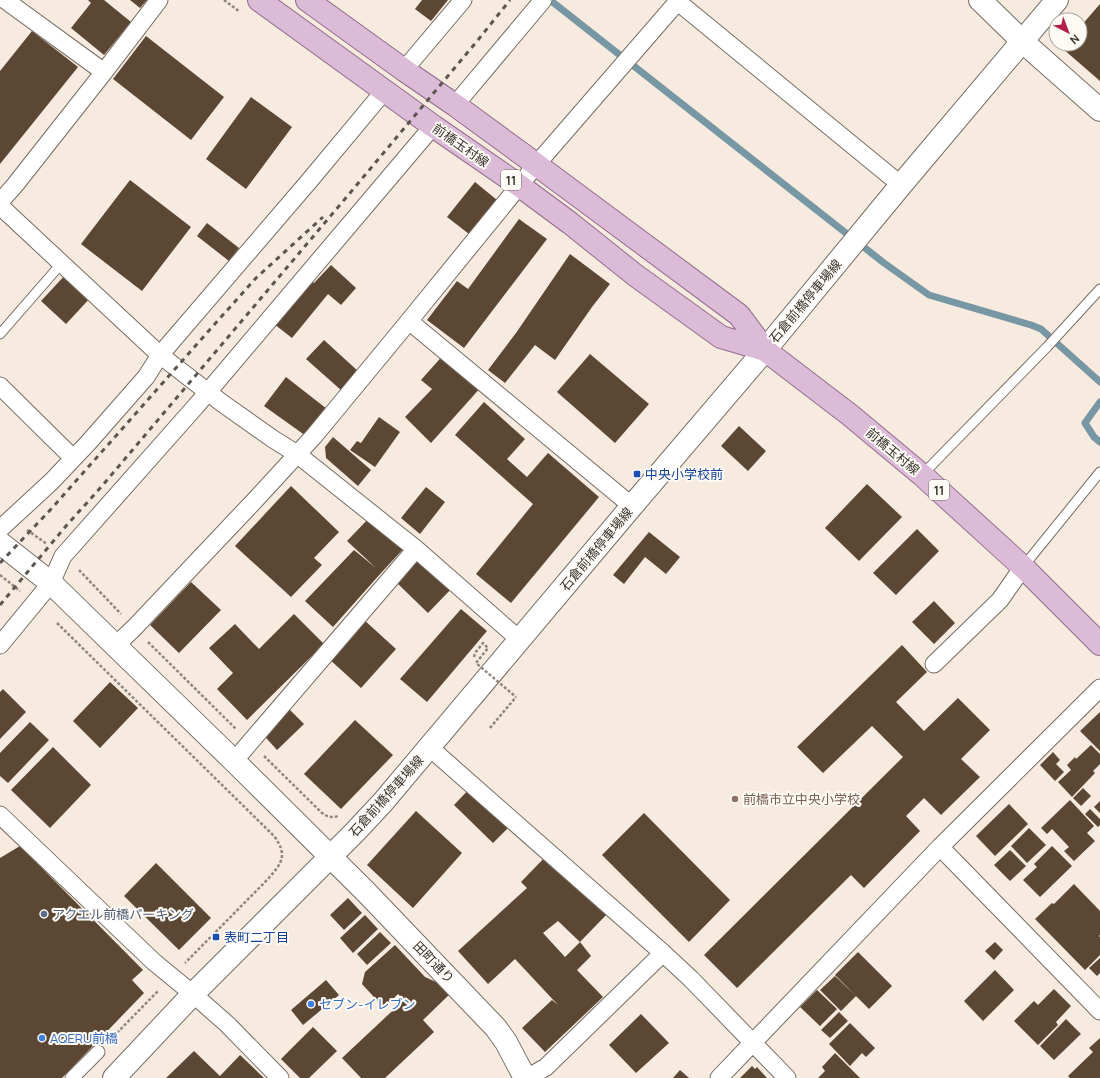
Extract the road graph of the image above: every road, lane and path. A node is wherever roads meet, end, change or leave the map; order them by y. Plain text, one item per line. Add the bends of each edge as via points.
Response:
1 (5, 0) edge
2 (159, 0) edge
3 (259, 0) edge
4 (307, 0) edge
5 (463, 0) edge
6 (980, 0) edge
7 (1057, 0) edge
8 (677, 1) edge
9 (541, 3) edge
10 (1022, 41) junction
11 (404, 70) junction
12 (104, 72) junction
13 (385, 90) junction
14 (455, 105) junction
15 (1100, 110) edge
16 (433, 126) junction
17 (536, 165) junction
18 (901, 185) junction
19 (520, 186) junction
20 (0, 202) edge
21 (0, 206) edge
22 (61, 264) junction
23 (1100, 289) edge
24 (410, 321) junction
25 (0, 334) edge
26 (765, 350) junction
27 (160, 356) junction
28 (0, 386) edge
29 (207, 393) junction
30 (298, 454) junction
31 (74, 458) junction
32 (1100, 472) edge
33 (922, 475) junction
34 (632, 506) junction
35 (5, 524) edge
36 (0, 543) edge
37 (416, 549) junction
38 (63, 556) junction
39 (1023, 567) junction
40 (0, 575) edge
41 (51, 583) junction
42 (24, 593) dead end
43 (57, 623) dead end
44 (134, 628) junction
45 (520, 640) junction
46 (488, 642) dead end
47 (0, 644) edge
48 (1100, 644) edge
49 (115, 646) junction
50 (474, 657) dead end
51 (474, 663) dead end
52 (934, 664) dead end
53 (1100, 688) edge
54 (490, 728) dead end
55 (250, 743) junction
56 (429, 747) junction
57 (234, 761) junction
58 (343, 814) dead end
59 (0, 815) edge
60 (940, 847) junction
61 (330, 857) junction
62 (663, 953) junction
63 (171, 976) junction
64 (193, 994) junction
65 (1100, 1011) edge
66 (753, 1044) junction
67 (98, 1052) joint
68 (72, 1078) edge
69 (114, 1078) edge
70 (280, 1078) edge
71 (526, 1078) edge
72 (719, 1078) edge
73 (787, 1078) edge

1 - 12 street
2 - 12 street
3 - 13 main road, 前橋玉村線 / 11
4 - 11 main road, 前橋玉村線 / 11
5 - 11 street
6 - 10 main road
7 - 10 main road, 石倉前橋停車場線
8 - 17 street
8 - 18 street
9 - 14 street
10 - 15 main road
10 - 18 main road, 石倉前橋停車場線
11 - 14 main road, 前橋玉村線 / 11
12 - 20 street
13 - 16 main road, 前橋玉村線 / 11
13 - 27 street
14 - 17 main road, 前橋玉村線 / 11
16 - 19 main road, 前橋玉村線 / 11
16 - 29 street
17 - 19 street
17 - 26 main road, 前橋玉村線 / 11 via 739,315
18 - 26 main road, 石倉前橋停車場線
19 - 24 street
19 - 26 main road, 前橋玉村線 / 11 via 635,275 722,337
21 - 22 street
22 - 25 lane
22 - 27 street
23 - 33 lane
24 - 30 street
24 - 34 street
26 - 33 main road, 前橋玉村線 / 11 via 850,415
26 - 34 main road, 石倉前橋停車場線
27 - 29 street
27 - 31 street via 146,377
28 - 31 street
29 - 30 street
29 - 38 street
30 - 37 street
30 - 44 street
31 - 35 street
32 - 39 lane
33 - 39 main road, 前橋玉村線 / 11
34 - 45 main road, 石倉前橋停車場線
35 - 38 path
36 - 41 main road, 田町通り
37 - 45 street
37 - 55 street
38 - 41 street
38 - 44 path
39 - 48 main road, 前橋玉村線 / 11
39 - 52 street via 1000,600
40 - 42 path
41 - 47 street
41 - 49 main road, 田町通り
43 - 63 path via 280,844 282,852 278,868
44 - 49 street
44 - 55 path
45 - 56 main road, 石倉前橋停車場線
46 - 51 path
49 - 57 main road, 田町通り
50 - 54 path, bridge via 483,643 488,648 476,663 516,698
53 - 60 street
55 - 57 street
55 - 58 path via 322,813 328,817
56 - 61 main road, 石倉前橋停車場線 via 383,802
56 - 62 street
57 - 61 main road, 田町通り
59 - 63 street
60 - 65 street
60 - 66 street
61 - 64 main road, 石倉前橋停車場線
61 - 71 main road, 田町通り via 485,1016 506,1042
62 - 66 street
62 - 71 street via 546,1067
63 - 64 street
63 - 67 path
64 - 69 main road, 石倉前橋停車場線
64 - 70 street via 227,1024
66 - 72 street
66 - 73 street
67 - 68 street

